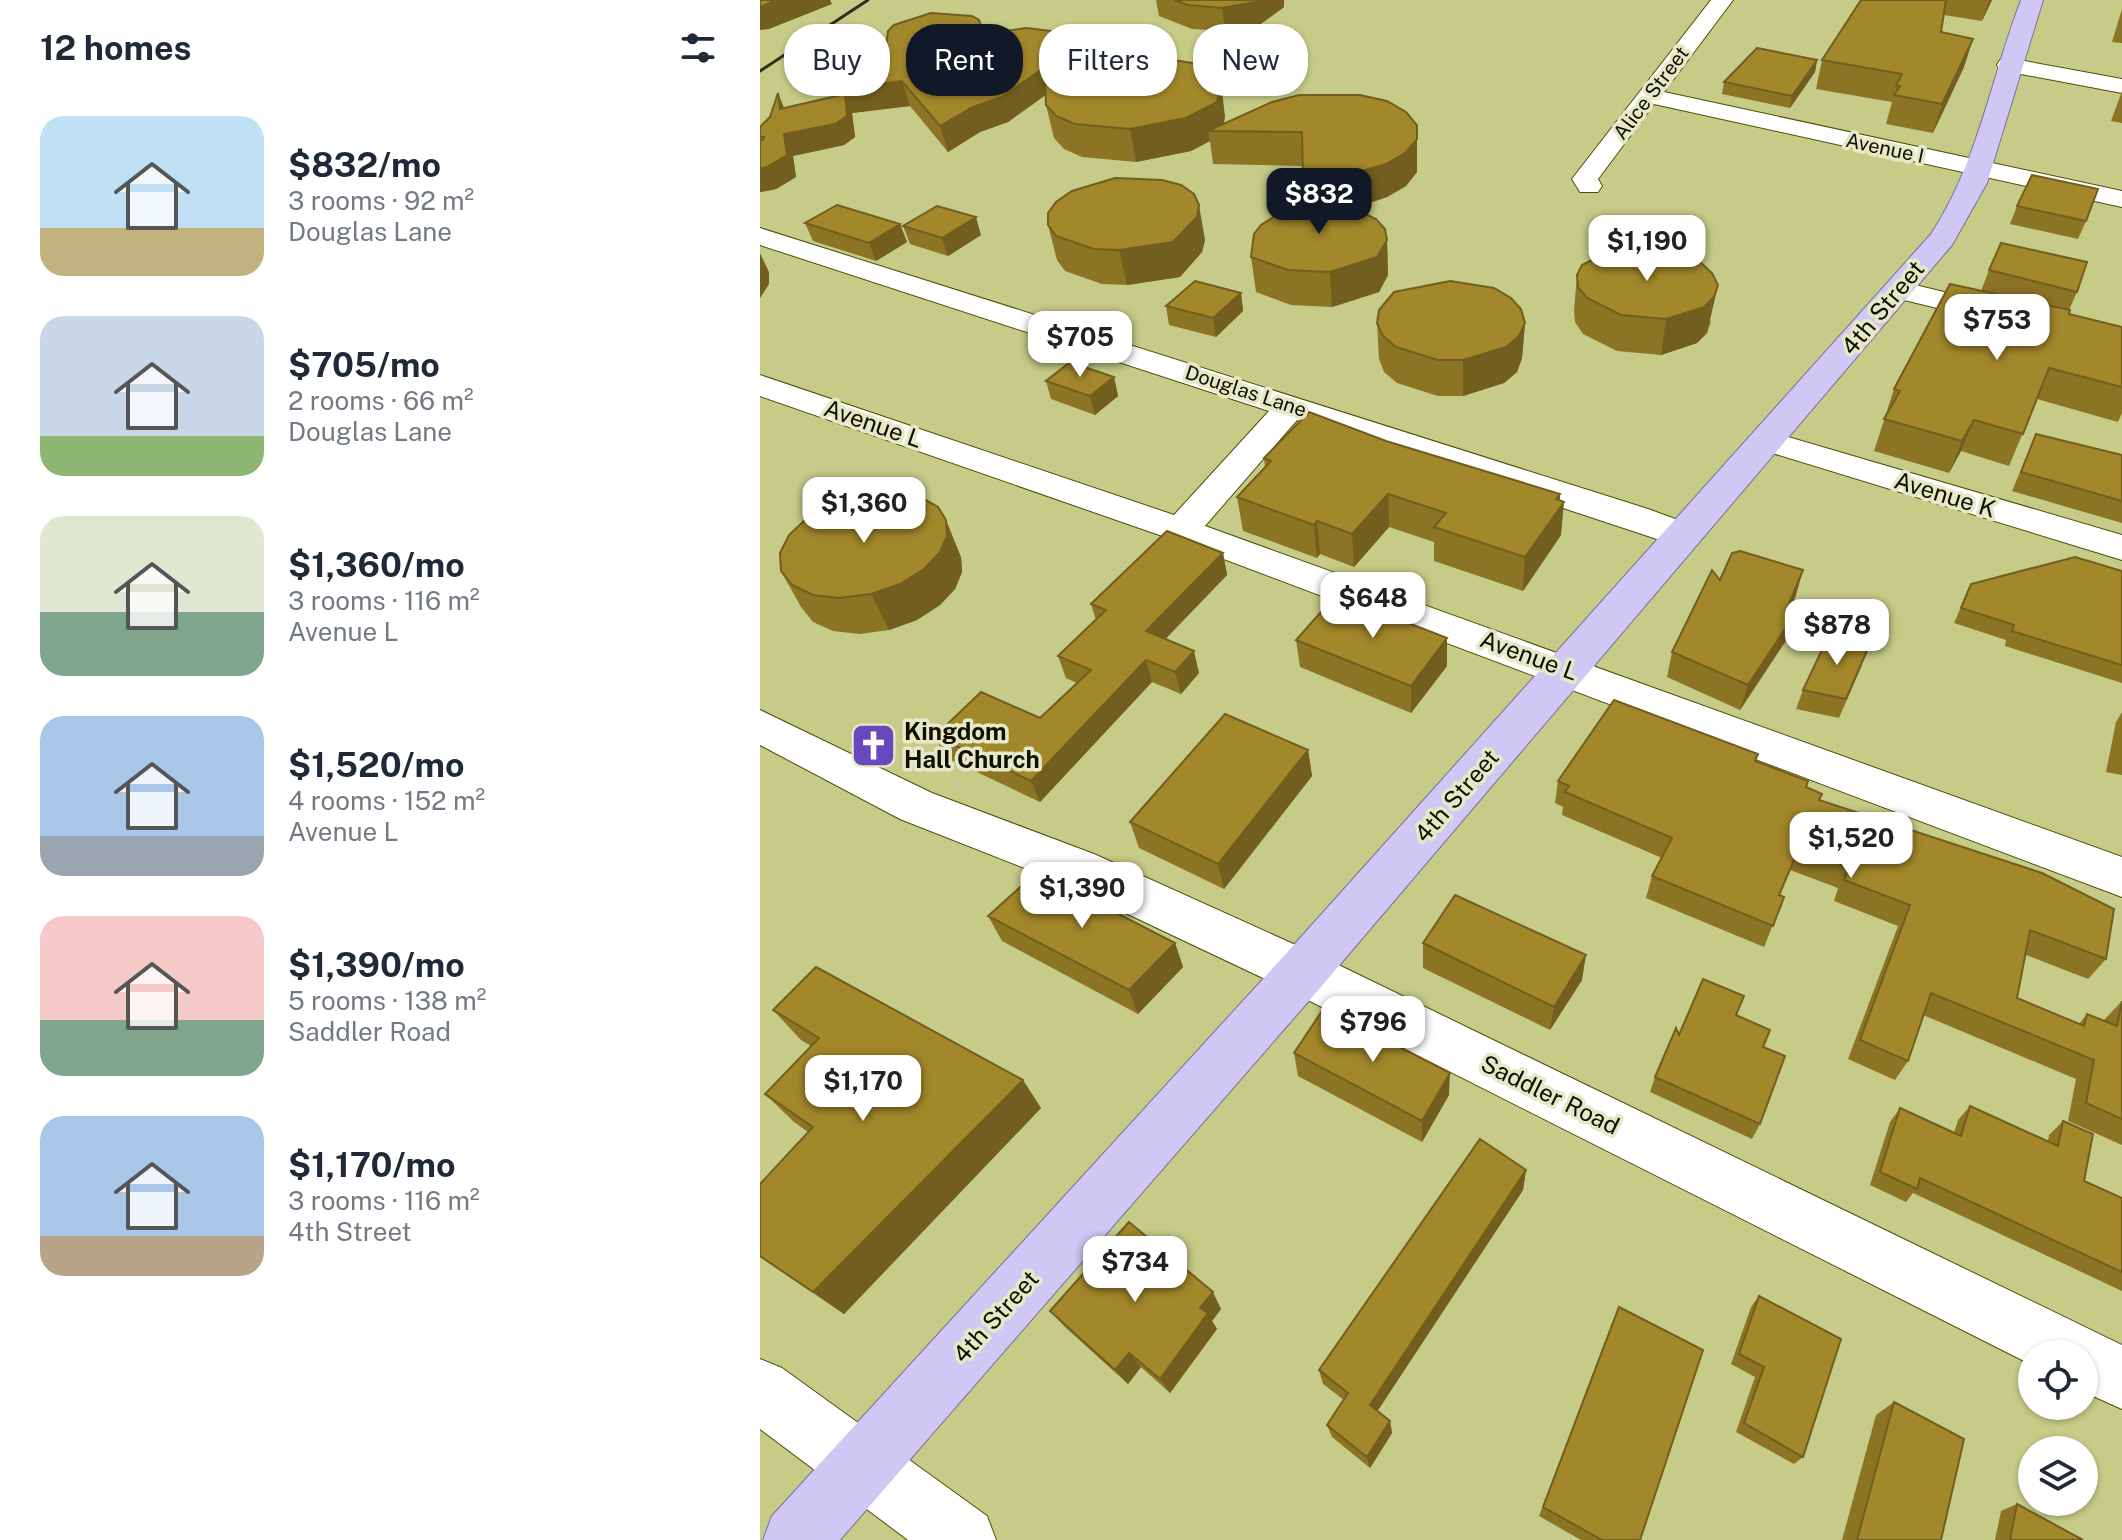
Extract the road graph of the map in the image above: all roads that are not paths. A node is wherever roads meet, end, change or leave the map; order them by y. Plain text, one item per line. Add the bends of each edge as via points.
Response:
1 (1722, 0) edge
2 (2032, 0) edge
3 (2008, 65) junction
4 (2122, 86) edge
5 (1649, 96) junction
6 (1978, 168) junction
7 (1589, 186) dead end
8 (2122, 199) edge
9 (760, 236) edge
10 (1899, 290) junction
11 (2032, 323) edge
12 (778, 391) edge
13 (1291, 406) junction
14 (1768, 441) junction
15 (1181, 530) junction
16 (1684, 536) junction
17 (2122, 548) edge
18 (1567, 670) junction
19 (768, 742) edge
20 (2122, 877) edge
21 (1302, 972) junction
22 (2046, 1340) edge
23 (2098, 1366) edge
24 (2122, 1378) edge
25 (760, 1390) edge
26 (863, 1466) junction
27 (796, 1540) edge
28 (963, 1540) edge

1 - 5 street, Alice Street
2 - 3 main road, 4th Street
3 - 4 street
3 - 6 main road, 4th Street
5 - 6 street, Avenue I
5 - 7 street, Alice Street via 1585,179
6 - 8 street, Avenue I
6 - 10 main road, 4th Street via 1956,220
9 - 13 street, Douglas Lane
10 - 11 street
10 - 14 main road, 4th Street
12 - 15 street, Avenue L
13 - 15 street
13 - 16 street, Douglas Lane
14 - 16 main road, 4th Street
14 - 17 street, Avenue K
15 - 18 street, Avenue L
16 - 18 main road, 4th Street
18 - 20 street, Avenue L
18 - 21 main road, 4th Street
19 - 21 street, Saddler Road via 1077,868
21 - 22 street, Saddler Road
21 - 26 main road, 4th Street
23 - 24 street
25 - 26 street
26 - 27 main road, 4th Street
26 - 28 street

